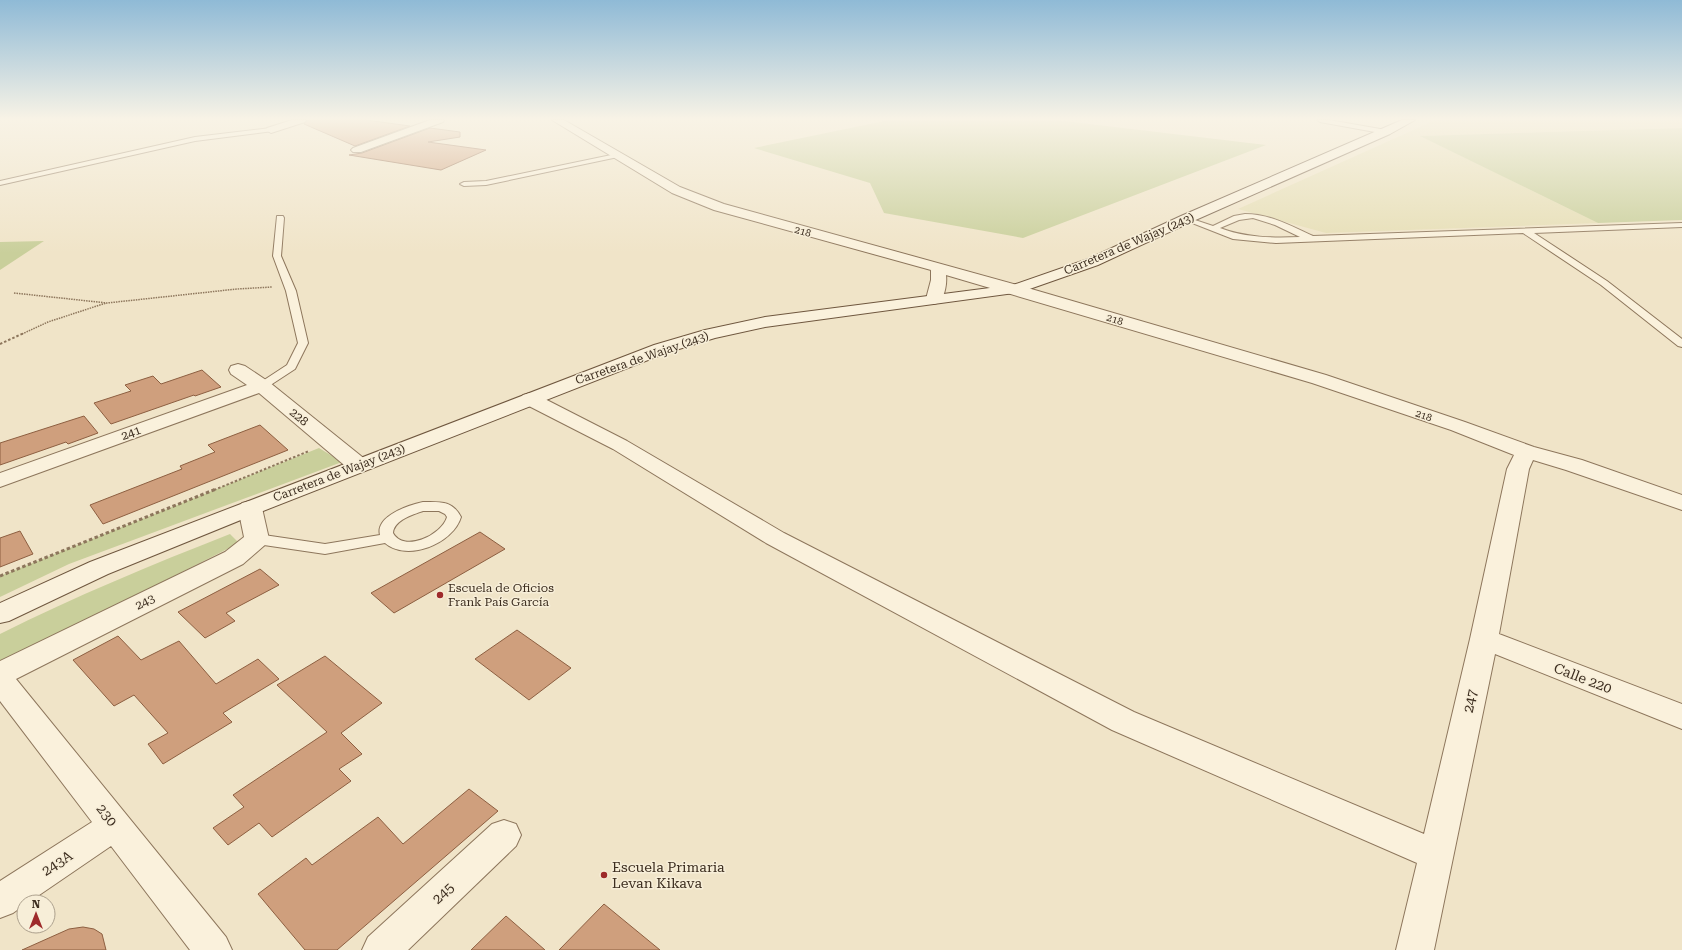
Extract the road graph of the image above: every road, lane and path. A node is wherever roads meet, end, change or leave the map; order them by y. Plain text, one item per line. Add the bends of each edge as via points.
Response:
1 (83, 164) edge
2 (577, 164) edge
3 (631, 164) edge
4 (1312, 164) edge
5 (0, 183) edge
6 (464, 184) dead end
7 (280, 218) dead end
8 (1186, 219) junction
9 (1682, 226) edge
10 (1212, 229) junction
11 (1524, 231) junction
12 (1312, 239) junction
13 (938, 268) junction
14 (288, 286) junction
15 (1015, 289) junction
16 (14, 293) dead end
17 (934, 299) junction
18 (107, 303) junction
19 (0, 344) edge
20 (1682, 344) edge
21 (238, 370) dead end
22 (262, 386) junction
23 (530, 399) junction
24 (331, 443) junction
25 (1526, 452) junction
26 (358, 465) junction
27 (0, 480) edge
28 (1682, 502) edge
29 (250, 508) junction
30 (387, 538) dead end
31 (257, 539) junction
32 (0, 576) edge
33 (0, 614) edge
34 (1484, 639) junction
35 (0, 674) edge
36 (0, 680) edge
37 (1682, 717) edge
38 (115, 825) junction
39 (504, 835) dead end
40 (1436, 855) junction
41 (0, 901) edge
42 (213, 950) edge
43 (381, 950) edge
44 (1415, 950) edge

1 - 5 lane
2 - 6 lane via 493,182
3 - 13 street, 218 via 676,190 719,207
4 - 8 street, Carretera de Wajay (243)
7 - 14 lane via 277,256
8 - 10 lane
8 - 15 street, Carretera de Wajay (243) via 1093,262
9 - 11 lane
10 - 12 lane via 1236,237
10 - 12 lane via 1243,216 1257,216
11 - 12 lane
11 - 20 lane via 1604,283
13 - 15 street, 218
13 - 17 street via 939,280
14 - 18 path
14 - 22 lane via 303,343 291,368
15 - 17 street, Carretera de Wajay (243)
15 - 25 street, 218 via 1319,379
16 - 18 path
17 - 23 street, Carretera de Wajay (243) via 772,320 711,334 660,349
18 - 19 path via 48,322
21 - 22 street, 228
22 - 24 street, 228
22 - 27 street, 241
23 - 26 street, Carretera de Wajay (243)
23 - 40 street via 620,445 775,538 1123,721
24 - 26 street, 228
24 - 32 path
25 - 28 street, 218 via 1574,465
25 - 34 street, 247 via 1518,469
26 - 29 street, Carretera de Wajay (243)
29 - 31 street
29 - 33 street, Carretera de Wajay (243) via 99,568
30 - 31 lane via 325,549
31 - 35 street, 243 via 234,558
34 - 37 street, Calle 220
34 - 40 street, 247
36 - 38 street, 230
38 - 41 street, 243A
38 - 42 street, 230
39 - 43 street, 245
40 - 44 street, 247

